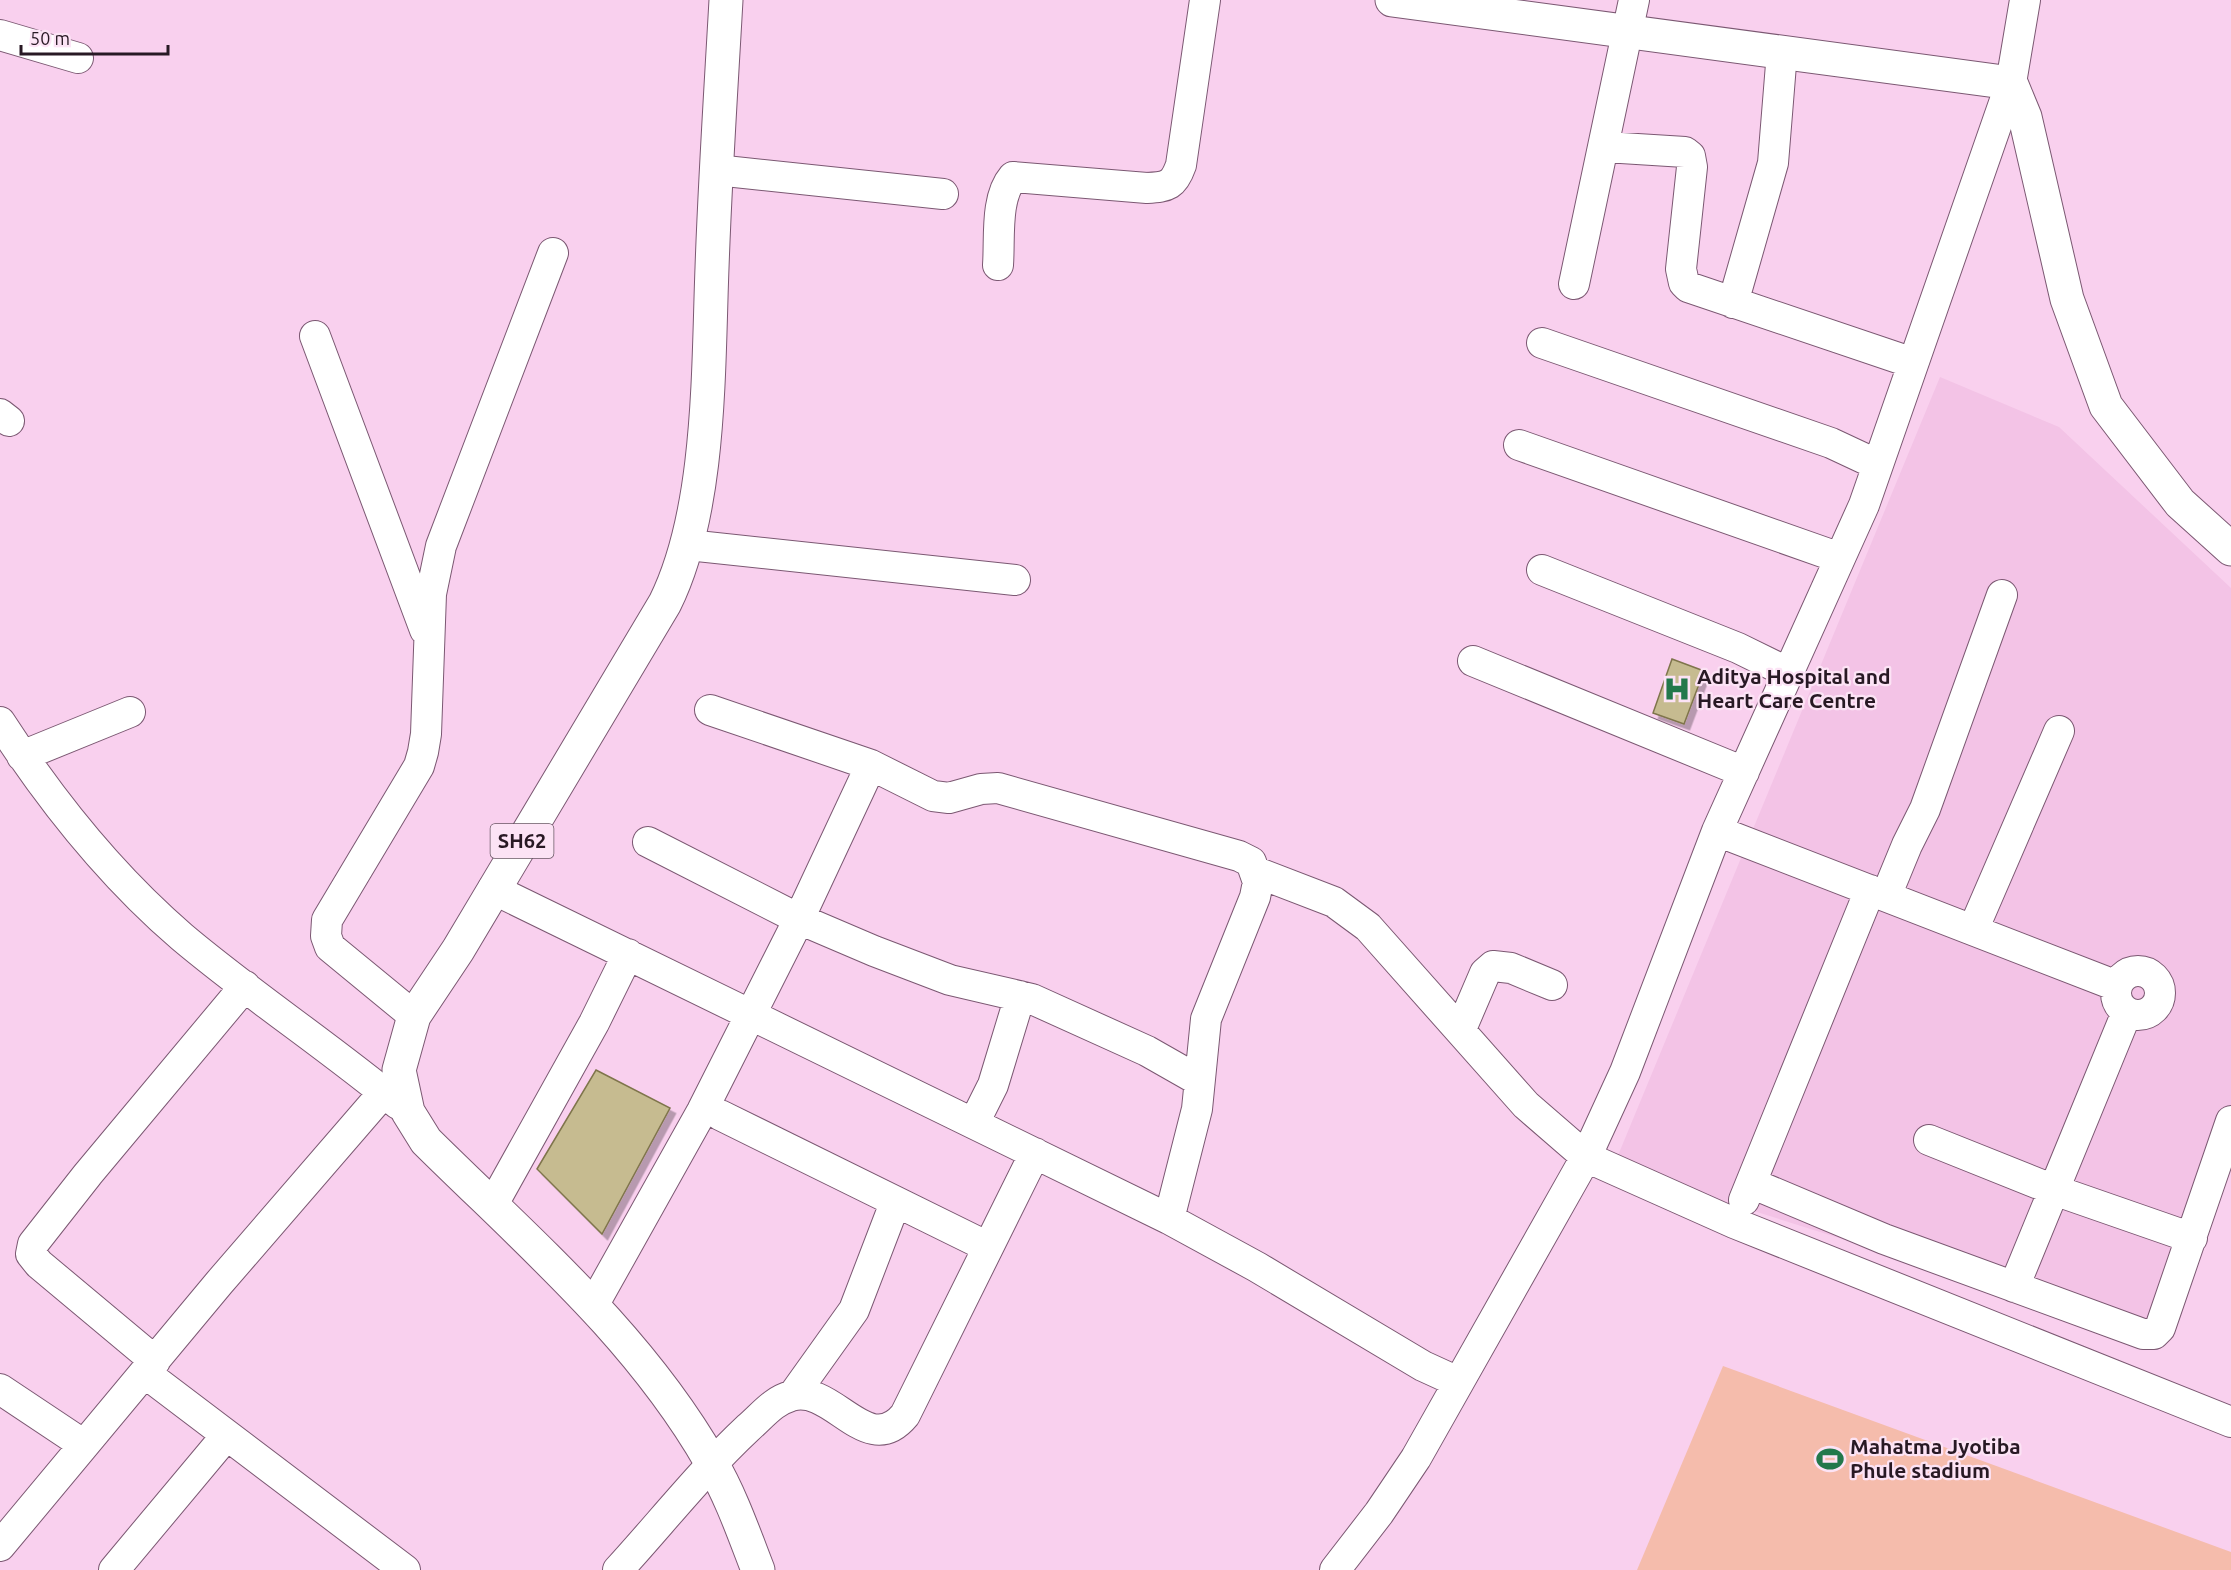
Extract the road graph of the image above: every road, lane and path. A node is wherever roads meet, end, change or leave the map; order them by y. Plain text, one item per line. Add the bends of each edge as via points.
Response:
1 (726, 0) edge
2 (1205, 0) edge
3 (1392, 0) edge
4 (1634, 0) edge
5 (2025, 0) edge
6 (1629, 32) junction
7 (0, 35) edge
8 (1782, 52) junction
9 (78, 58) dead end
10 (2011, 83) junction
11 (1605, 147) junction
12 (716, 170) junction
13 (943, 194) dead end
14 (553, 253) dead end
15 (998, 265) dead end
16 (1575, 284) dead end
17 (1733, 303) junction
18 (315, 336) dead end
19 (1542, 343) dead end
20 (1913, 363) junction
21 (1518, 445) dead end
22 (1878, 465) junction
23 (688, 545) junction
24 (2231, 549) edge
25 (1840, 558) junction
26 (1542, 570) dead end
27 (1015, 580) dead end
28 (2002, 595) dead end
29 (429, 641) junction
30 (1473, 661) dead end
31 (1789, 673) junction
32 (710, 710) dead end
33 (130, 712) dead end
34 (0, 722) edge
35 (2059, 731) dead end
36 (21, 756) junction
37 (871, 765) junction
38 (1744, 772) junction
39 (1717, 831) junction
40 (648, 842) dead end
41 (1256, 872) junction
42 (493, 889) junction
43 (1878, 893) junction
44 (799, 919) junction
45 (1972, 930) junction
46 (628, 954) junction
47 (1552, 985) dead end
48 (245, 986) junction
49 (1020, 996) junction
50 (751, 1014) junction
51 (414, 1016) junction
52 (1461, 1029) junction
53 (1198, 1080) junction
54 (396, 1102) junction
55 (720, 1115) dead end
56 (2231, 1121) edge
57 (974, 1123) junction
58 (1929, 1140) dead end
59 (1576, 1149) junction
60 (1035, 1153) junction
61 (1751, 1183) junction
62 (2054, 1190) junction
63 (895, 1203) junction
64 (492, 1206) junction
65 (1169, 1219) junction
66 (1734, 1223) junction
67 (2192, 1238) junction
68 (988, 1247) junction
69 (2014, 1287) junction
70 (594, 1304) junction
71 (150, 1367) junction
72 (1458, 1382) junction
73 (0, 1389) edge
74 (794, 1394) junction
75 (2231, 1422) edge
76 (226, 1436) junction
77 (84, 1445) junction
78 (712, 1462) junction
79 (0, 1546) edge
80 (114, 1570) edge
81 (405, 1570) edge
82 (618, 1570) edge
83 (758, 1570) edge
84 (1335, 1570) edge

1 - 12 main road, SH62
2 - 15 street via 1176,179 1164,187 1148,188 1013,177 1005,186
3 - 6 main road
4 - 6 street
5 - 10 street
6 - 8 main road
6 - 11 street
7 - 9 street
8 - 10 main road
8 - 17 street via 1773,163
10 - 20 street
10 - 24 main road via 2025,117 2067,299 2106,406 2180,503
11 - 16 street
11 - 17 street via 1685,152 1690,156 1682,275 1688,287
12 - 13 street
12 - 23 main road, SH62 via 707,400
14 - 29 street via 441,546 431,594
17 - 20 street
18 - 29 street
19 - 22 street via 1830,443
20 - 22 street
21 - 25 street
22 - 25 street
23 - 27 street
23 - 42 main road, SH62 via 665,603
25 - 31 street
26 - 31 street via 1738,648
28 - 43 street via 1925,809
29 - 51 street via 426,734 419,766 331,911 326,936 330,947
30 - 38 street
31 - 38 street
32 - 37 street
33 - 36 street
34 - 36 street
35 - 45 street
36 - 48 street via 100,856 141,899
37 - 41 street via 933,796 949,798 998,788 1239,856 1251,862
37 - 44 street
38 - 39 street
39 - 43 street
39 - 59 street via 1624,1072
40 - 44 street
41 - 52 street via 1311,891 1353,914
41 - 53 street via 1255,897 1206,1018
42 - 46 street
42 - 51 main road, SH62
43 - 45 street
43 - 61 street
44 - 49 street via 950,980
44 - 50 street
45 - 62 street via 2122,999
46 - 50 street
46 - 64 street
47 - 52 street via 1511,968 1493,966 1485,973
48 - 54 street
48 - 71 street via 33,1244 31,1254 39,1264
49 - 53 street via 1136,1046
49 - 57 street via 993,1085
50 - 57 street
50 - 70 street via 702,1111
51 - 54 main road, SH62 via 399,1070
52 - 59 street via 1543,1121
53 - 65 street via 1191,1138
54 - 64 main road, SH62 via 426,1141
54 - 71 street
55 - 63 street
56 - 67 street
57 - 60 street
58 - 62 street
59 - 66 street
59 - 72 street
60 - 65 street
60 - 68 street
61 - 66 street
61 - 69 street via 1884,1239
62 - 67 street
62 - 69 street
63 - 68 street
63 - 74 street via 854,1310
64 - 70 main road, SH62
65 - 72 street via 1416,1362
66 - 75 street
67 - 69 street via 2160,1328 2154,1334 2143,1334
68 - 74 street via 897,1424 887,1430 873,1430 813,1396
70 - 78 main road, SH62 via 674,1404
71 - 76 street
71 - 77 street
72 - 84 street via 1416,1458
73 - 77 street
74 - 78 street via 778,1400
76 - 80 street
76 - 81 street
77 - 79 street
78 - 82 street
78 - 83 main road, SH62

